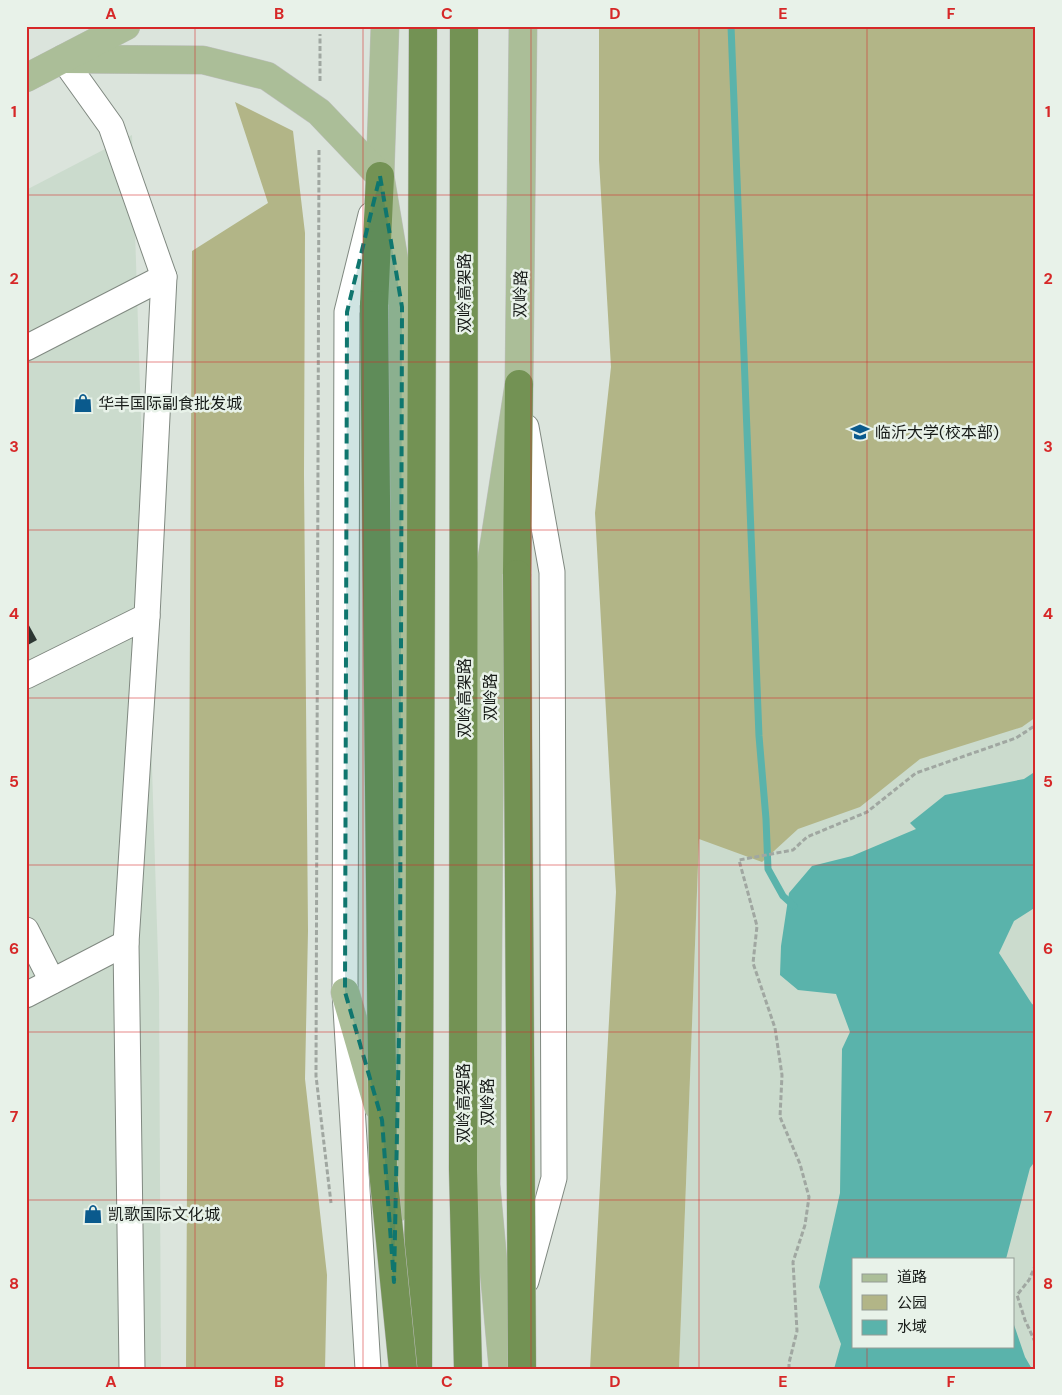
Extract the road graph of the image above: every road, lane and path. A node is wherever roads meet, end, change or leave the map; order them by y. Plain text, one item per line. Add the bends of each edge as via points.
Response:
1 (126, 26) edge
2 (385, 26) edge
3 (424, 26) edge
4 (464, 26) edge
5 (523, 26) edge
6 (63, 58) junction
7 (26, 78) edge
8 (380, 176) junction
9 (164, 277) junction
10 (26, 348) edge
11 (519, 384) junction
12 (147, 616) junction
13 (26, 676) edge
14 (1036, 725) edge
15 (26, 930) edge
16 (126, 943) junction
17 (52, 981) junction
18 (345, 992) junction
19 (26, 995) edge
20 (397, 1168) junction
21 (1036, 1264) edge
22 (1036, 1344) edge
23 (509, 1368) edge
24 (132, 1369) edge
25 (368, 1369) edge
26 (392, 1369) edge
27 (402, 1369) edge
28 (418, 1369) edge
29 (468, 1369) edge
30 (789, 1369) edge

1 - 6 main road
2 - 8 main road
3 - 28 highway
4 - 29 highway, 双岭高架路 via 464,1168
5 - 11 main road, 双岭路
6 - 7 main road
6 - 8 main road via 203,60 267,76 319,112
6 - 9 street via 111,126
8 - 18 street via 347,312
8 - 20 main road via 402,307
8 - 27 highway, bridge via 374,305 383,1171
9 - 10 street
9 - 12 street
11 - 23 highway, bridge
11 - 23 main road, 双岭路 via 491,564 486,1184
11 - 23 street via 552,572 554,1178
12 - 13 street
12 - 16 street
14 - 30 path via 1016,738 916,773 867,812 807,837 793,850 739,860 757,926 753,963 775,1028 782,1075 780,1118 800,1164 808,1196 805,1225 793,1262 797,1331
15 - 17 street
16 - 17 street
16 - 24 street
17 - 19 street
18 - 20 main road
18 - 25 street
20 - 26 main road
21 - 22 path via 1017,1295

